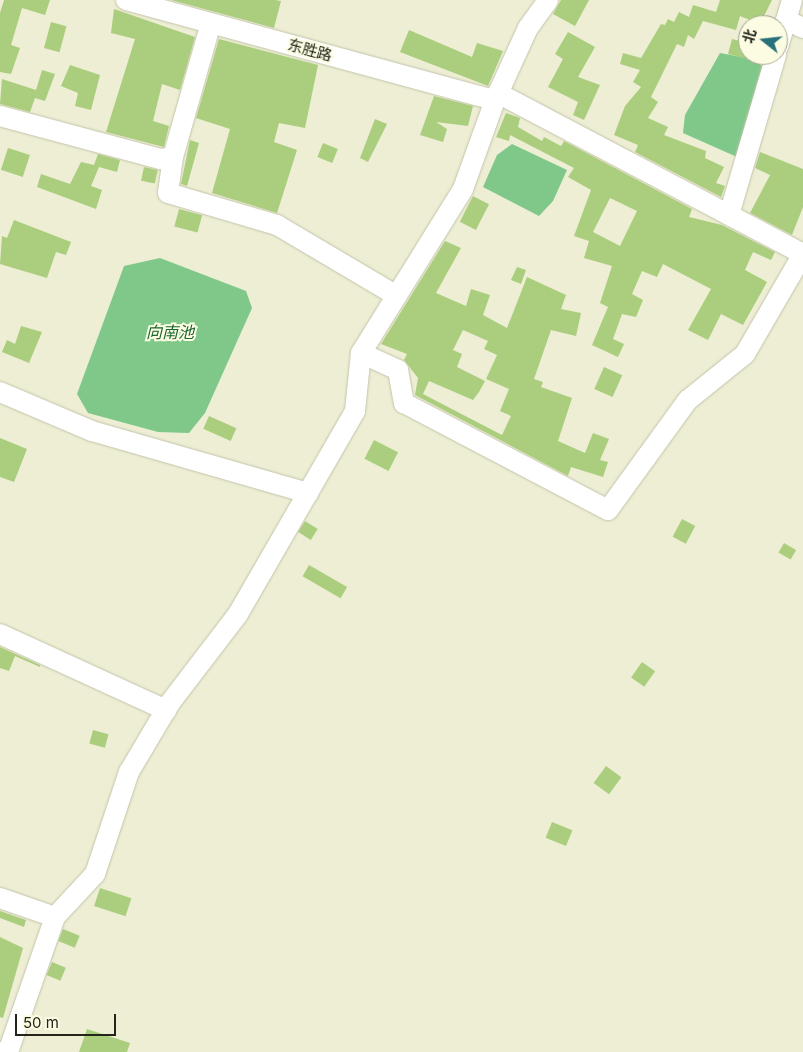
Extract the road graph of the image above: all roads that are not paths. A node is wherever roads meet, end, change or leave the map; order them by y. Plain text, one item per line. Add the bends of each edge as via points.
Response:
1 (126, 0) edge
2 (548, 0) edge
3 (792, 0) edge
4 (211, 23) junction
5 (794, 24) edge
6 (773, 65) edge
7 (496, 96) junction
8 (0, 116) edge
9 (173, 157) junction
10 (729, 215) junction
11 (397, 296) junction
12 (361, 353) junction
13 (0, 392) edge
14 (308, 492) junction
15 (0, 634) edge
16 (166, 710) junction
17 (0, 898) edge
18 (55, 916) junction
19 (0, 1052) edge

1 - 4 street, 东胜路
2 - 7 street via 528,28
3 - 5 street
4 - 7 street, 东胜路
4 - 9 street
6 - 10 street
7 - 10 street, 东胜路
7 - 11 street via 463,189
8 - 9 street via 161,159
9 - 11 street via 168,193 277,225
10 - 12 street, 东胜路 via 803,254 745,354 688,400 608,510 404,403 398,370
11 - 12 street
12 - 14 street via 355,411
13 - 14 street via 92,431
14 - 16 street via 238,614
15 - 16 street
16 - 18 street via 129,772 95,874
17 - 18 street
18 - 19 street via 8,1052

